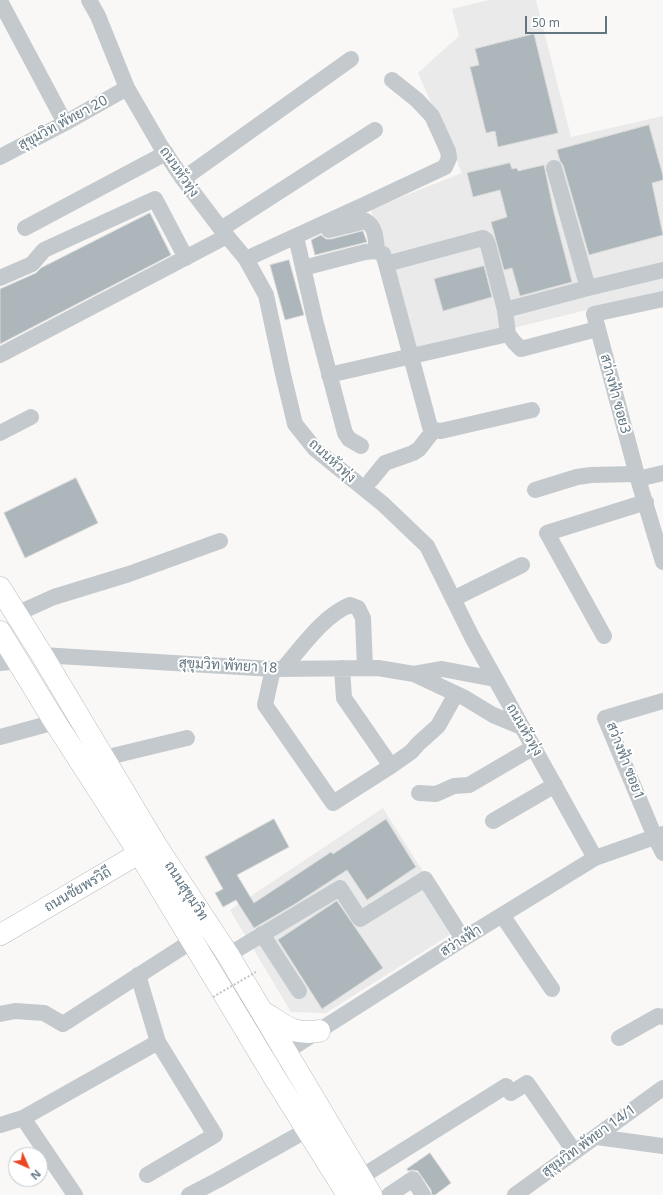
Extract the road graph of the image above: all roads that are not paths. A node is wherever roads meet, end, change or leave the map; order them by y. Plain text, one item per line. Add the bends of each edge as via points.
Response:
1 (89, 0) edge
2 (0, 1) edge
3 (351, 59) dead end
4 (392, 80) dead end
5 (127, 88) junction
6 (64, 123) junction
7 (374, 130) dead end
8 (166, 154) junction
9 (0, 157) edge
10 (554, 168) dead end
11 (183, 179) junction
12 (25, 228) dead end
13 (329, 230) dead end
14 (224, 233) junction
15 (296, 237) junction
16 (186, 258) junction
17 (382, 258) junction
18 (246, 259) junction
19 (303, 268) junction
20 (663, 270) edge
21 (0, 278) edge
22 (588, 288) junction
23 (663, 299) edge
24 (505, 310) junction
25 (596, 322) junction
26 (508, 334) junction
27 (0, 355) edge
28 (410, 356) junction
29 (329, 375) junction
30 (532, 410) dead end
31 (31, 416) dead end
32 (434, 430) junction
33 (0, 433) edge
34 (361, 446) dead end
35 (663, 473) edge
36 (637, 477) junction
37 (371, 480) dead end
38 (535, 490) dead end
39 (646, 502) junction
40 (220, 541) dead end
41 (663, 562) edge
42 (522, 565) dead end
43 (0, 588) edge
44 (453, 599) junction
45 (16, 614) junction
46 (0, 632) edge
47 (604, 636) dead end
48 (42, 655) junction
49 (9, 662) edge
50 (342, 668) junction
51 (365, 668) junction
52 (278, 669) junction
53 (414, 674) junction
54 (495, 679) junction
55 (456, 694) junction
56 (663, 701) edge
57 (55, 722) junction
58 (522, 727) junction
59 (0, 737) edge
60 (187, 738) dead end
61 (534, 747) junction
62 (104, 758) junction
63 (391, 766) junction
64 (555, 785) junction
65 (419, 793) dead end
66 (494, 822) dead end
67 (659, 835) edge
68 (147, 849) junction
69 (663, 853) edge
70 (595, 858) junction
71 (502, 915) junction
72 (262, 934) junction
73 (0, 935) edge
74 (464, 939) junction
75 (192, 941) junction
76 (228, 955) junction
77 (138, 975) junction
78 (552, 989) dead end
79 (298, 991) dead end
80 (262, 1011) junction
81 (0, 1014) edge
82 (663, 1017) edge
83 (319, 1031) junction
84 (619, 1038) dead end
85 (158, 1042) junction
86 (286, 1052) junction
87 (266, 1064) junction
88 (663, 1088) edge
89 (23, 1118) junction
90 (620, 1119) junction
91 (0, 1125) edge
92 (307, 1130) junction
93 (597, 1136) junction
94 (625, 1141) junction
95 (663, 1146) edge
96 (574, 1151) junction
97 (147, 1175) dead end
98 (366, 1186) edge
99 (75, 1195) edge
100 (189, 1195) edge
101 (348, 1195) edge
102 (389, 1195) edge
103 (423, 1195) edge
104 (515, 1195) edge

1 - 5 street, ถนนหัวทุ่ง
2 - 6 street
3 - 11 street
4 - 15 street via 432,116 448,151 448,163 440,170
5 - 6 street, สุขุมวิท พัทยา 20
5 - 8 street, ถนนหัวทุ่ง
6 - 9 street, สุขุมวิท พัทยา 20
7 - 14 street
8 - 11 street, ถนนหัวทุ่ง
8 - 12 street
10 - 22 street
11 - 14 street, ถนนหัวทุ่ง
13 - 17 street via 366,221 371,225
14 - 16 street
14 - 18 street, ถนนหัวทุ่ง
15 - 18 street
15 - 19 street
16 - 21 street via 155,199 44,250 32,264
16 - 27 street
17 - 19 street via 365,252
17 - 24 street via 483,238 488,245
17 - 28 street
18 - 44 street, ถนนหัวทุ่ง via 266,295 295,424 315,449 383,504 427,546
19 - 29 street
20 - 22 street
22 - 24 street
23 - 25 street
24 - 26 street
25 - 26 street via 576,335 521,349
25 - 36 street, สว่างฟ้า ซอย3
26 - 28 street
28 - 29 street
28 - 32 street via 428,422
29 - 34 street via 347,437
30 - 32 street via 450,429
31 - 33 street
32 - 37 street via 419,449 385,463
35 - 36 street
36 - 38 street via 591,475
36 - 39 street, สว่างฟ้า ซอย3
39 - 41 street, สว่างฟ้า ซอย3
39 - 47 street via 547,533
40 - 45 street via 54,598
42 - 44 street
43 - 45 highway, ถนนสุขุมวิท
44 - 54 street, ถนนหัวทุ่ง
45 - 48 highway, ถนนสุขุมวิท
46 - 49 highway, ถนนสุขุมวิท
48 - 52 street, สุขุมวิท พัทยา 18
48 - 62 highway, ถนนสุขุมวิท
49 - 57 highway, ถนนสุขุมวิท
50 - 51 street, สุขุมวิท พัทยา 18
50 - 52 street, สุขุมวิท พัทยา 18
50 - 63 street via 344,698
51 - 52 street via 363,618 358,608 350,604 328,618
51 - 53 street, สุขุมวิท พัทยา 18
52 - 63 street via 265,705 333,803
53 - 54 street, สุขุมวิท พัทยา 18 via 442,669
53 - 55 street, สุขุมวิท พัทยา 18
54 - 58 street, ถนนหัวทุ่ง
55 - 58 street, สุขุมวิท พัทยา 18
55 - 63 street via 438,726 411,752
56 - 67 street, สว่างฟ้า ซอย1 via 606,718
57 - 59 street
57 - 68 highway, ถนนสุขุมวิท
58 - 61 street, ถนนหัวทุ่ง
60 - 62 street
61 - 64 street, ถนนหัวทุ่ง
61 - 65 street via 469,785 454,786 436,794
62 - 68 highway, ถนนสุขุมวิท
64 - 66 street
64 - 70 street, ถนนหัวทุ่ง
67 - 69 street
67 - 70 street, สว่างฟ้า
68 - 73 main road, ถนนชัยพรวิถี
68 - 75 highway, ถนนสุขุมวิท
68 - 76 highway, ถนนสุขุมวิท
70 - 71 street, สว่างฟ้า
71 - 74 street, สว่างฟ้า
71 - 78 street
72 - 74 street via 340,888 360,919 425,879
72 - 76 street
72 - 79 street
74 - 83 street, สว่างฟ้า
75 - 77 street
75 - 87 highway, ถนนสุขุมวิท
76 - 80 highway, ถนนสุขุมวิท
77 - 81 street via 63,1024 44,1013 15,1011
77 - 85 street
80 - 83 highway via 294,1031
80 - 86 highway, ถนนสุขุมวิท
82 - 84 street via 658,1016
83 - 86 street, สว่างฟ้า
85 - 89 street
85 - 97 street via 215,1135
86 - 87 street, สว่างฟ้า
86 - 98 highway, ถนนสุขุมวิท
87 - 92 highway, ถนนสุขุมวิท
88 - 90 street, สุขุมวิท พัทยา 14/1
89 - 91 street
89 - 99 street
90 - 93 street, สุขุมวิท พัทยา 14/1
90 - 94 street via 618,1132
92 - 100 street
92 - 101 highway, ถนนสุขุมวิท
93 - 94 street
93 - 96 street, สุขุมวิท พัทยา 14/1
94 - 95 street
96 - 98 street via 527,1083 511,1093 506,1086
96 - 104 street, สุขุมวิท พัทยา 14/1
102 - 103 street via 413,1180

